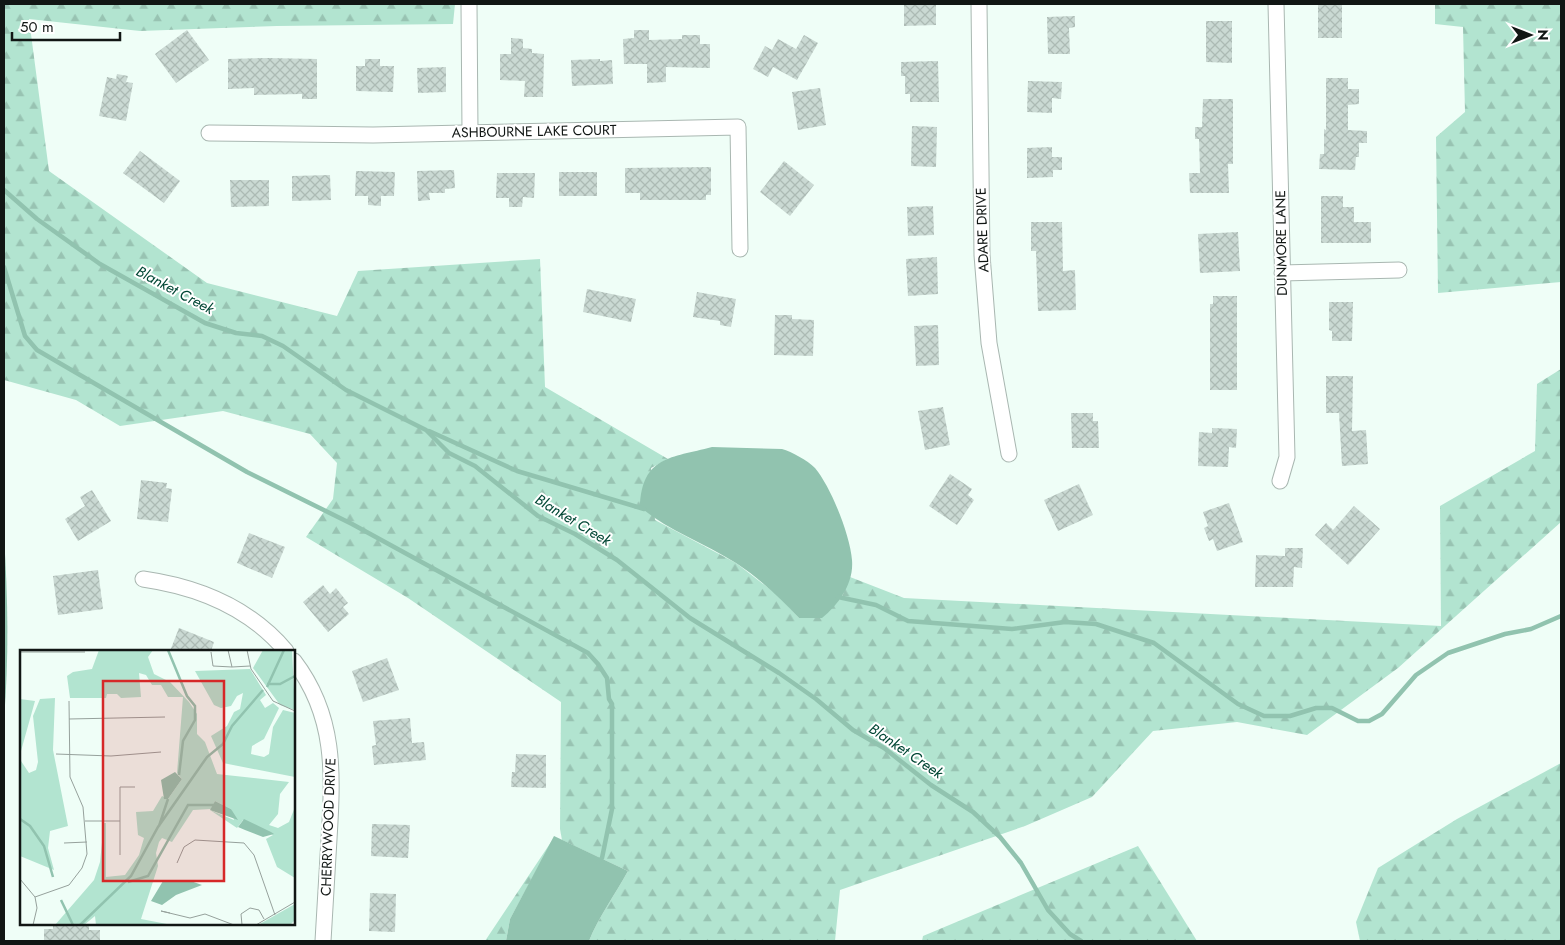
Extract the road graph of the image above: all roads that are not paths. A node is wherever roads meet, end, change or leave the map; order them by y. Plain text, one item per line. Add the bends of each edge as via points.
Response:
1 (469, 4) edge
2 (979, 4) edge
3 (1276, 4) edge
4 (470, 132) junction
5 (209, 133) dead end
6 (740, 249) dead end
7 (1399, 270) dead end
8 (1282, 272) junction
9 (1009, 454) dead end
10 (1280, 482) dead end
11 (143, 578) dead end
12 (285, 650) edge
13 (295, 662) edge
14 (323, 941) edge

1 - 4 street
2 - 9 street, ADARE DRIVE via 982,255 989,343
3 - 8 street, DUNMORE LANE
4 - 5 street, ASHBOURNE LAKE COURT via 373,135
4 - 6 street, ASHBOURNE LAKE COURT via 738,127
7 - 8 street
8 - 10 street, DUNMORE LANE via 1287,457
11 - 12 street via 222,600 267,630
13 - 14 street, CHERRYWOOD DRIVE via 319,704 330,747 331,796

